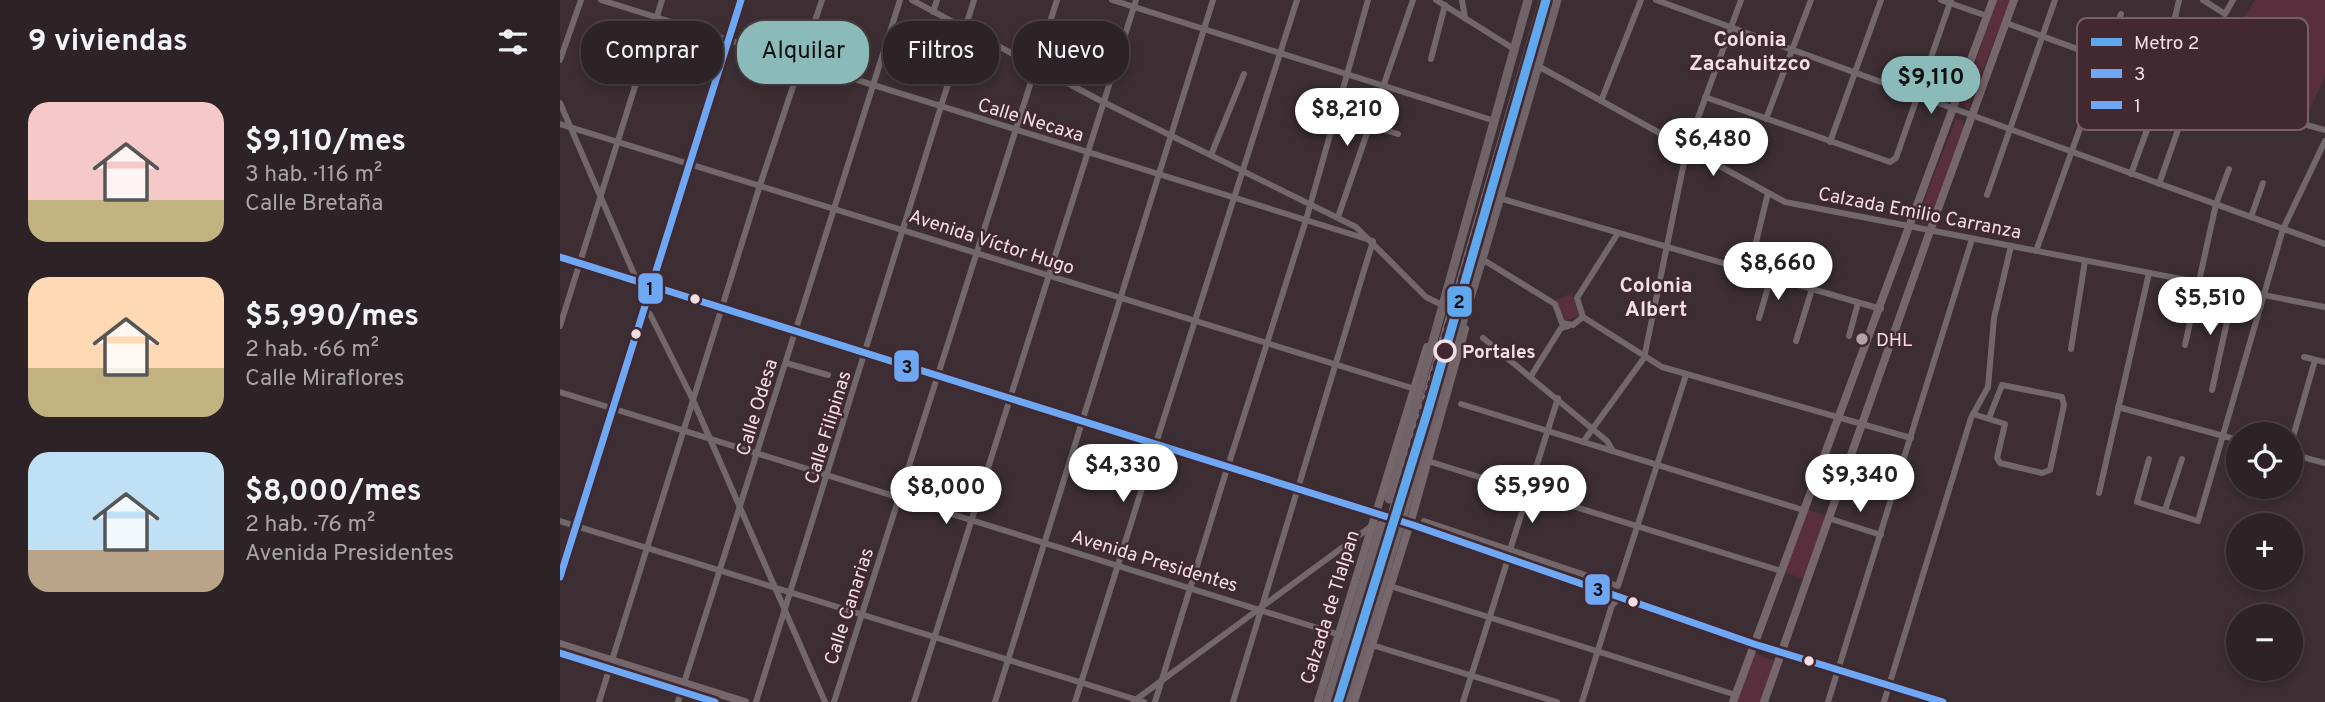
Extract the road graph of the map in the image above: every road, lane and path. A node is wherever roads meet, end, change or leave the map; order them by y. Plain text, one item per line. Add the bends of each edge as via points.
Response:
1 (581, 0) edge
2 (601, 0) edge
3 (662, 0) edge
4 (741, 0) edge
5 (822, 0) edge
6 (900, 0) edge
7 (912, 0) edge
8 (937, 0) edge
9 (974, 0) edge
10 (1057, 0) edge
11 (1112, 0) edge
12 (1213, 0) edge
13 (1297, 0) edge
14 (1368, 0) edge
15 (1413, 0) edge
16 (1436, 0) edge
17 (1462, 0) edge
18 (1528, 0) edge
19 (1557, 0) edge
20 (1641, 0) edge
21 (1656, 0) edge
22 (1741, 0) edge
23 (1811, 0) edge
24 (1881, 0) edge
25 (1941, 0) edge
26 (1993, 0) edge
27 (2014, 0) edge
28 (2055, 0) edge
29 (2179, 0) edge
30 (2203, 0) edge
31 (2233, 0) edge
32 (1950, 2) edge
33 (1134, 4) edge
34 (1445, 5) junction
35 (933, 12) junction
36 (2121, 14) dead end
37 (1987, 16) junction
38 (657, 17) junction
39 (1465, 18) junction
40 (2120, 18) edge
41 (2175, 18) edge
42 (815, 21) edge
43 (949, 21) edge
44 (968, 21) edge
45 (1050, 21) edge
46 (2006, 23) junction
47 (1731, 28) junction
48 (1203, 30) junction
49 (2043, 37) junction
50 (729, 39) junction
51 (737, 42) edge
52 (1514, 48) junction
53 (2077, 49) edge
54 (1792, 50) junction
55 (1280, 55) junction
56 (1431, 59) dead end
57 (560, 60) edge
58 (1538, 66) junction
59 (1244, 74) dead end
60 (1854, 74) junction
61 (1348, 77) junction
62 (794, 84) edge
63 (867, 84) edge
64 (948, 84) edge
65 (1030, 84) edge
66 (1070, 84) edge
67 (873, 86) junction
68 (1382, 88) junction
69 (1705, 97) junction
70 (1917, 97) junction
71 (1601, 101) junction
72 (1103, 102) junction
73 (560, 103) edge
74 (941, 107) junction
75 (1954, 110) junction
76 (1971, 117) junction
77 (1766, 119) junction
78 (1495, 121) junction
79 (560, 124) edge
80 (1369, 125) junction
81 (2308, 125) edge
82 (570, 128) junction
83 (2079, 130) edge
84 (2147, 130) edge
85 (2178, 130) edge
86 (2325, 130) edge
87 (1016, 131) junction
88 (2010, 131) junction
89 (1398, 134) dead end
90 (1171, 135) junction
91 (2325, 141) edge
92 (618, 142) junction
93 (1829, 142) junction
94 (1687, 148) junction
95 (2071, 152) junction
96 (1088, 153) junction
97 (1211, 155) junction
98 (690, 164) junction
99 (2229, 169) dead end
100 (1243, 171) junction
101 (2131, 174) junction
102 (1158, 175) junction
103 (2263, 183) dead end
104 (2160, 184) junction
105 (760, 185) junction
106 (1768, 193) junction
107 (1987, 195) dead end
108 (601, 196) junction
109 (1499, 198) junction
110 (1234, 199) junction
111 (1311, 203) junction
112 (2216, 204) junction
113 (835, 209) junction
114 (1338, 217) junction
115 (2251, 217) junction
116 (1306, 220) junction
117 (1911, 227) junction
118 (2283, 229) junction
119 (905, 230) junction
120 (1930, 231) junction
121 (1618, 233) junction
122 (1972, 239) junction
123 (1373, 241) junction
124 (2325, 244) edge
125 (2011, 246) junction
126 (1669, 248) junction
127 (2036, 251) junction
128 (976, 252) junction
129 (560, 257) edge
130 (1482, 259) junction
131 (2085, 261) junction
132 (579, 263) junction
133 (1749, 271) junction
134 (2150, 273) junction
135 (1047, 275) junction
136 (1771, 277) junction
137 (637, 281) junction
138 (2198, 282) junction
139 (652, 285) junction
140 (1812, 289) junction
141 (2234, 289) junction
142 (2266, 296) junction
143 (1120, 298) junction
144 (1467, 303) junction
145 (1858, 303) junction
146 (1444, 306) junction
147 (2325, 307) edge
148 (723, 308) junction
149 (1881, 309) junction
150 (644, 312) junction
151 (1583, 317) junction
152 (1759, 318) dead end
153 (1195, 321) junction
154 (1440, 323) junction
155 (560, 326) edge
156 (1568, 326) junction
157 (796, 331) junction
158 (1849, 336) dead end
159 (1483, 338) dead end
160 (1796, 341) dead end
161 (1267, 343) junction
162 (2185, 345) dead end
163 (2071, 349) dead end
164 (867, 352) junction
165 (2304, 357) dead end
166 (1644, 358) junction
167 (2315, 360) junction
168 (2325, 362) edge
169 (786, 363) junction
170 (1337, 366) junction
171 (828, 375) dead end
172 (938, 375) junction
173 (1686, 375) junction
174 (1531, 376) junction
175 (1415, 389) junction
176 (2213, 390) dead end
177 (560, 392) edge
178 (1009, 398) junction
179 (1558, 398) junction
180 (693, 400) junction
181 (1461, 404) dead end
182 (2118, 407) junction
183 (613, 409) junction
184 (1972, 416) junction
185 (1839, 417) junction
186 (1989, 418) junction
187 (1082, 420) junction
188 (2297, 422) edge
189 (1864, 425) junction
190 (1593, 429) junction
191 (683, 430) junction
192 (1548, 431) junction
193 (2225, 436) junction
194 (709, 438) junction
195 (1911, 438) junction
196 (1583, 442) junction
197 (1155, 446) junction
198 (1613, 451) junction
199 (757, 454) junction
200 (2303, 457) edge
201 (2182, 459) dead end
202 (2149, 460) dead end
203 (1428, 461) junction
204 (2325, 463) edge
205 (1657, 464) junction
206 (1226, 465) junction
207 (828, 475) junction
208 (1529, 492) junction
209 (2099, 493) dead end
210 (900, 497) junction
211 (1389, 499) dead end
212 (741, 509) junction
213 (1803, 510) junction
214 (2165, 510) junction
215 (1831, 519) junction
216 (971, 520) junction
217 (560, 521) edge
218 (1424, 521) dead end
219 (1377, 525) junction
220 (576, 526) junction
221 (1637, 526) junction
222 (1881, 535) junction
223 (1044, 543) junction
224 (646, 548) junction
225 (1510, 550) junction
226 (1507, 562) dead end
227 (1118, 566) junction
228 (719, 570) junction
229 (1781, 571) junction
230 (560, 577) edge
231 (1390, 586) junction
232 (774, 587) junction
233 (1189, 588) junction
234 (792, 592) junction
235 (1621, 597) junction
236 (1261, 609) junction
237 (785, 611) junction
238 (862, 613) junction
239 (1489, 617) junction
240 (1340, 635) junction
241 (934, 636) junction
242 (560, 644) edge
243 (1754, 644) junction
244 (1372, 645) junction
245 (1598, 651) junction
246 (560, 653) edge
247 (1783, 653) junction
248 (1007, 661) junction
249 (610, 665) junction
250 (1838, 671) junction
251 (1472, 676) junction
252 (1161, 680) junction
253 (1081, 682) junction
254 (682, 687) junction
255 (1889, 687) junction
256 (1735, 699) edge
257 (1134, 701) edge
258 (599, 702) edge
259 (678, 702) edge
260 (715, 702) edge
261 (745, 702) edge
262 (756, 702) edge
263 (825, 702) edge
264 (834, 702) edge
265 (914, 702) edge
266 (995, 702) edge
267 (1075, 702) edge
268 (1144, 702) edge
269 (1155, 702) edge
270 (1233, 702) edge
271 (1318, 702) edge
272 (1327, 702) edge
273 (1346, 702) edge
274 (1354, 702) edge
275 (1463, 702) edge
276 (1557, 702) edge
277 (1583, 702) edge
278 (1765, 702) edge
279 (1828, 702) edge
280 (1884, 702) edge
281 (1943, 702) edge

1 - 57 street
2 - 38 street, Calle Necaxa
3 - 38 street
4 - 50 main road
5 - 42 street
6 - 67 street, Calle Odesa
7 - 35 street
8 - 35 street
9 - 44 street, Calle Filipinas
10 - 45 street, Calle Canarias
11 - 33 street
12 - 48 street
13 - 55 street
14 - 61 street
15 - 68 street
16 - 34 street
17 - 39 street
18 - 52 highway, Calzada de Tlalpan
19 - 58 highway
20 - 71 street
21 - 47 street
22 - 47 street
23 - 54 street
24 - 60 street
25 - 32 street
26 - 37 main road
27 - 46 main road
28 - 49 street
29 - 41 street
30 - 31 street via 2225,14
32 - 37 street
32 - 70 street
33 - 48 street
33 - 72 street
34 - 39 street
34 - 56 street
35 - 43 street
36 - 40 street
37 - 75 main road
38 - 50 street, Calle Necaxa
38 - 92 street
39 - 52 street
46 - 49 street
46 - 76 main road
47 - 54 street
47 - 69 street
48 - 55 street
48 - 90 street
49 - 53 street
49 - 88 street
50 - 51 street, Calle Necaxa
50 - 98 main road
52 - 78 highway, Calzada de Tlalpan
54 - 60 street
54 - 77 street
55 - 61 street
55 - 100 street
58 - 71 street, Calzada Emilio Carranza
58 - 109 highway
59 - 97 street
60 - 70 street
60 - 93 street
61 - 68 street
61 - 111 street
62 - 105 street
63 - 67 street, Calle Necaxa
64 - 74 street, Calle Filipinas
65 - 87 street, Calle Canarias
66 - 72 street
67 - 74 street, Calle Necaxa
67 - 113 street, Calle Odesa
68 - 78 street
68 - 80 street
69 - 77 street
69 - 94 street
70 - 75 street
70 - 93 street via 1896,158 1884,161
71 - 94 street, Calzada Emilio Carranza
72 - 90 street
72 - 96 street
73 - 82 street
74 - 87 street, Calle Necaxa
74 - 119 street, Calle Filipinas
75 - 76 street
75 - 117 main road
76 - 88 street
76 - 120 main road
77 - 93 street
78 - 146 highway, Calzada de Tlalpan
79 - 82 street, Avenida Víctor Hugo
80 - 89 street
80 - 114 street
81 - 86 street
82 - 92 street, Avenida Víctor Hugo
82 - 108 street
83 - 95 street
84 - 101 street
85 - 104 street
87 - 96 street, Calle Necaxa
87 - 128 street, Calle Canarias
88 - 95 street
88 - 107 street
90 - 97 street
90 - 102 street
91 - 118 street
92 - 98 street, Avenida Víctor Hugo
92 - 108 street
94 - 106 street, Calzada Emilio Carranza
94 - 126 street
95 - 101 street
95 - 127 street
96 - 102 street, Calle Necaxa
96 - 135 street
97 - 100 street
98 - 105 street, Avenida Víctor Hugo
98 - 139 main road
99 - 112 street
100 - 110 street
100 - 111 street
101 - 104 street
102 - 110 street, Calle Necaxa
102 - 143 street
103 - 115 street
104 - 112 street
105 - 113 street, Avenida Víctor Hugo
105 - 148 street
106 - 117 street, Calzada Emilio Carranza via 1784,202
106 - 133 street
108 - 132 street
108 - 137 street
109 - 121 street
109 - 130 highway
110 - 116 street, Calle Necaxa
110 - 153 street
111 - 114 street
111 - 116 street
112 - 115 street
112 - 138 street
113 - 119 street, Avenida Víctor Hugo
113 - 157 street, Calle Odesa
114 - 123 street
115 - 118 street
116 - 123 street, Calle Necaxa
116 - 161 street
117 - 120 street, Calzada Emilio Carranza
117 - 149 main road
118 - 124 street
118 - 142 street
119 - 128 street, Avenida Víctor Hugo
119 - 164 street, Calle Filipinas
120 - 122 street, Calzada Emilio Carranza
120 - 189 main road
121 - 126 street
121 - 151 street via 1577,298
122 - 125 street, Calzada Emilio Carranza
122 - 195 street
123 - 146 street via 1426,297
123 - 170 street
125 - 127 street, Calzada Emilio Carranza
125 - 184 street via 1994,318 1990,376
126 - 133 street
126 - 166 street
127 - 131 street, Calzada Emilio Carranza
128 - 135 street, Avenida Víctor Hugo
128 - 172 street, Calle Canarias
129 - 132 main road
130 - 144 highway
130 - 156 street via 1555,304 1562,323
131 - 134 street, Calzada Emilio Carranza
131 - 163 street
132 - 137 main road
132 - 155 street
133 - 136 street
134 - 138 street, Calzada Emilio Carranza
134 - 182 street
135 - 143 street, Avenida Víctor Hugo
135 - 178 street
136 - 140 street
136 - 152 street
137 - 139 main road
138 - 141 street, Calzada Emilio Carranza
138 - 162 street
139 - 148 main road
139 - 150 main road
140 - 145 street
140 - 160 street
141 - 142 street, Calzada Emilio Carranza
141 - 176 street
142 - 147 street, Calzada Emilio Carranza
142 - 193 street
143 - 153 street, Avenida Víctor Hugo
143 - 187 street
144 - 203 main road via 1465,329
144 - 273 highway
145 - 149 street
145 - 158 street
146 - 154 highway, Calzada de Tlalpan
148 - 157 main road
148 - 180 street
149 - 185 main road
150 - 180 street via 650,314
150 - 183 main road
151 - 156 street
151 - 166 street
153 - 161 street, Avenida Víctor Hugo
153 - 197 street
154 - 175 main road, Calzada de Tlalpan via 1431,335
154 - 211 highway, Calzada de Tlalpan
156 - 174 street via 1561,328
157 - 164 main road
157 - 169 street, Calle Odesa
159 - 174 street
161 - 170 street, Avenida Víctor Hugo
161 - 206 street
164 - 172 main road
164 - 207 street, Calle Filipinas
165 - 167 street
166 - 173 street
166 - 190 street
167 - 168 street
167 - 188 street
169 - 171 street
169 - 199 street, Calle Odesa
170 - 175 street, Avenida Víctor Hugo
170 - 236 street
172 - 178 main road
172 - 210 street, Calle Canarias
173 - 185 street
173 - 205 street
174 - 179 street
175 - 219 main road, Calzada de Tlalpan
177 - 183 street, Avenida Presidentes
178 - 187 main road
178 - 216 street
179 - 190 street
179 - 192 street
180 - 191 street
180 - 194 street
181 - 192 street
182 - 193 street
182 - 209 street
183 - 191 street, Avenida Presidentes
183 - 220 main road
184 - 186 street
184 - 255 street
185 - 189 street
185 - 213 main road
186 - 186 street via 2005,424 1997,458 2000,463 2042,473 2050,470 2062,397 2004,385
187 - 197 main road
187 - 223 street
189 - 195 street
189 - 215 main road
190 - 196 street
190 - 198 street
191 - 194 street, Avenida Presidentes
191 - 224 street
192 - 196 street
192 - 208 street
193 - 214 street via 2198,521
194 - 199 street, Avenida Presidentes
194 - 212 street
195 - 222 street
196 - 198 street
197 - 206 main road
197 - 227 street
198 - 205 street
199 - 207 street, Avenida Presidentes
199 - 212 street, Calle Odesa
200 - 204 street
201 - 214 street
202 - 214 street via 2137,502
203 - 208 street
203 - 231 main road
205 - 213 street
205 - 221 street
206 - 233 street
206 - 235 main road, bridge
207 - 210 street, Avenida Presidentes
207 - 234 street, Calle Filipinas
208 - 221 street
208 - 225 street
210 - 216 street, Avenida Presidentes
210 - 238 street, Calle Canarias
212 - 228 street, Calle Odesa
212 - 232 street
213 - 229 main road
215 - 222 street
215 - 247 main road
216 - 223 street, Avenida Presidentes
216 - 241 street
217 - 220 street
218 - 225 street
219 - 236 street
219 - 240 main road, Calzada de Tlalpan
219 - 272 highway, Calzada de Tlalpan
220 - 224 street
220 - 230 main road
221 - 225 street via 1618,586
221 - 229 street
222 - 250 street
223 - 227 street, Avenida Presidentes
223 - 248 street
224 - 228 street
224 - 249 street
226 - 239 street
227 - 233 street, Avenida Presidentes
227 - 253 street
228 - 232 street
228 - 254 street, Calle Odesa
229 - 243 main road
231 - 239 street
231 - 244 main road
232 - 234 street
232 - 237 street
233 - 236 street, Avenida Presidentes
233 - 252 street
234 - 237 street, Calle Filipinas
234 - 238 street
235 - 243 main road
235 - 245 street via 1612,605
236 - 240 street, Avenida Presidentes
236 - 252 street
236 - 270 street
237 - 262 street, Calle Filipinas
237 - 263 street
238 - 241 street
238 - 264 street, Calle Canarias
239 - 245 street
239 - 251 street
240 - 271 main road, Calzada de Tlalpan
241 - 248 street
241 - 265 street
242 - 249 main road
243 - 247 main road
243 - 256 main road
244 - 251 street
244 - 274 main road
245 - 256 street
245 - 277 street
246 - 249 main road
247 - 250 main road
247 - 278 main road
248 - 253 street
248 - 266 street
249 - 254 main road
249 - 258 street
250 - 255 main road
250 - 279 street
251 - 275 street
251 - 276 street
252 - 257 street
252 - 269 street
253 - 257 street
253 - 267 street
254 - 259 street, Calle Odesa
254 - 260 main road
254 - 261 main road
255 - 280 street
255 - 281 main road
257 - 268 street

